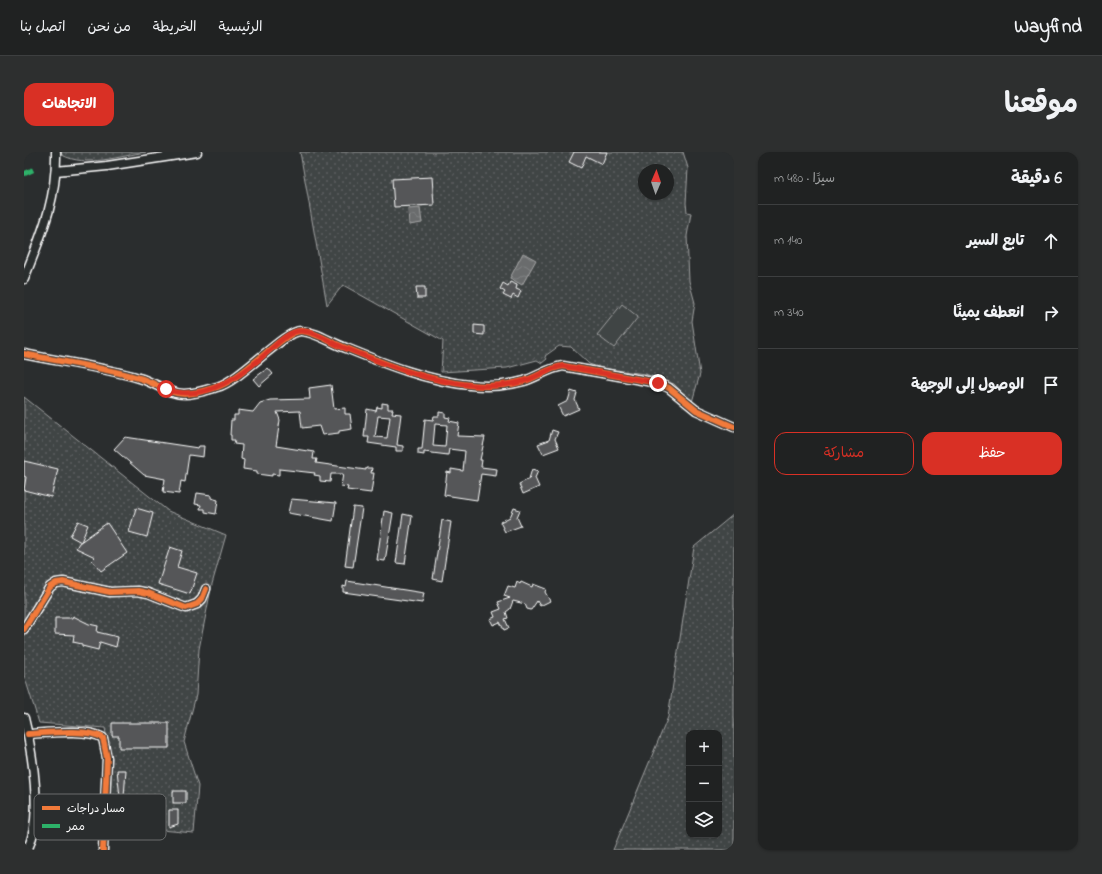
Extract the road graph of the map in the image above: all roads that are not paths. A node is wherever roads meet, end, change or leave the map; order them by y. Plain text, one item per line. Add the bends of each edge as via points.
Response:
1 (56, 152) edge
2 (197, 152) edge
3 (56, 171) junction
4 (24, 279) edge
5 (24, 354) edge
6 (734, 427) edge
7 (206, 589) dead end
8 (24, 629) edge
9 (24, 718) edge
10 (28, 734) junction
11 (105, 794) edge
12 (103, 840) edge
13 (27, 850) edge
14 (103, 850) edge

1 - 3 street
2 - 3 street
3 - 4 street via 47,222
5 - 6 street via 131,375 184,394 219,387 282,340 299,331 309,332 344,348 421,375 469,385 502,386 563,366 646,380 669,388 696,410
7 - 8 street via 197,604 186,608 138,591 110,592 63,582 56,583 50,587
9 - 10 street
10 - 11 street via 98,734 103,738 107,758
10 - 13 street via 34,821 33,834
12 - 14 street

